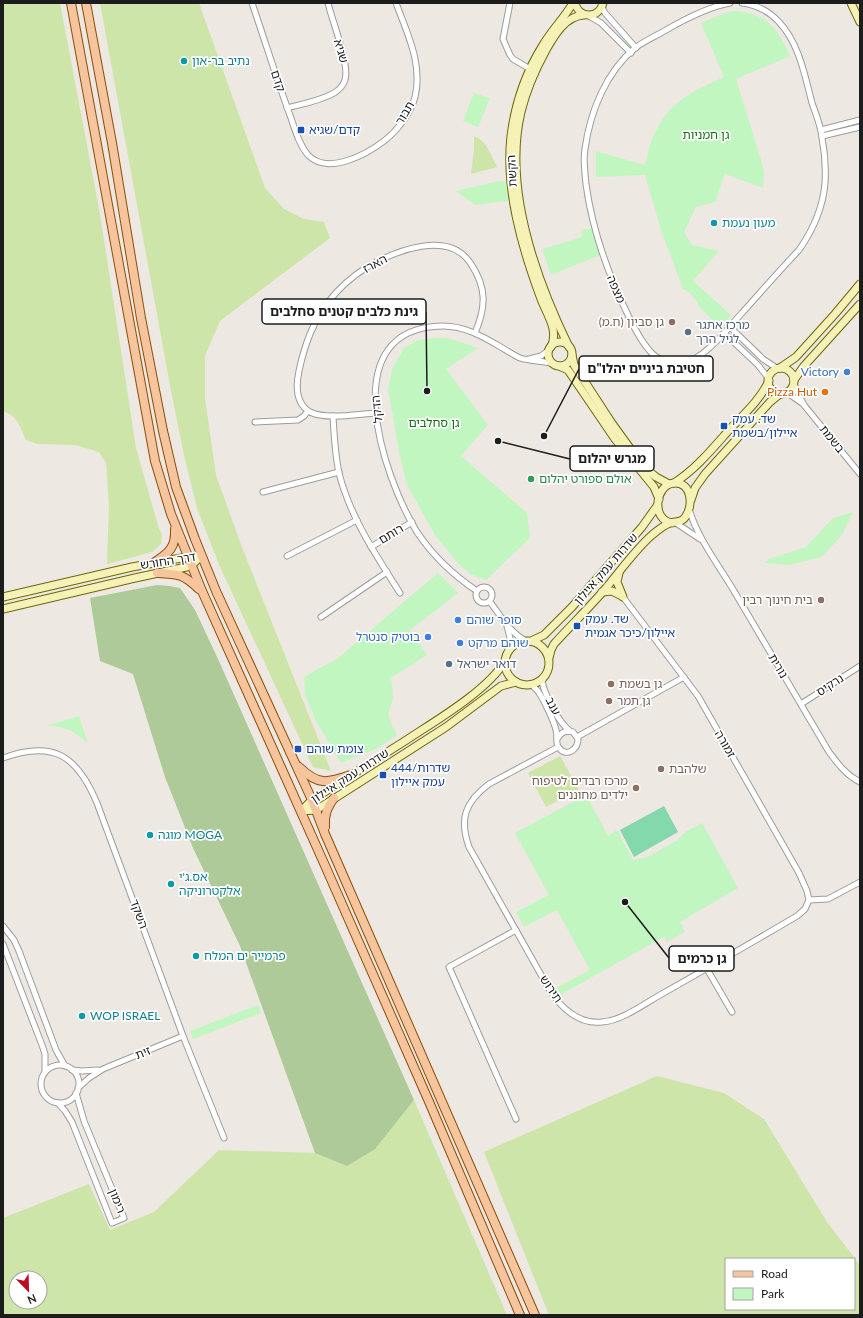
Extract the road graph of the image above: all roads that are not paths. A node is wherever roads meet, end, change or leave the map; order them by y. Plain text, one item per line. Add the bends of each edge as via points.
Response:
1 (71, 3) edge
2 (86, 3) edge
3 (252, 3) edge
4 (328, 3) edge
5 (396, 3) edge
6 (510, 3) edge
7 (574, 3) edge
8 (730, 3) edge
9 (742, 3) edge
10 (851, 3) edge
11 (603, 5) edge
12 (586, 15) junction
13 (860, 22) edge
14 (636, 48) junction
15 (631, 53) junction
16 (530, 69) junction
17 (287, 108) junction
18 (860, 120) edge
19 (860, 127) edge
20 (821, 130) junction
21 (822, 136) junction
22 (309, 157) joint
23 (860, 284) edge
24 (860, 304) edge
25 (730, 327) junction
26 (475, 333) junction
27 (724, 333) junction
28 (569, 346) junction
29 (550, 348) junction
30 (572, 355) junction
31 (526, 359) junction
32 (557, 365) junction
33 (779, 368) junction
34 (769, 380) junction
35 (794, 382) junction
36 (782, 393) junction
37 (804, 405) junction
38 (308, 411) junction
39 (376, 413) junction
40 (333, 416) junction
41 (255, 422) dead end
42 (339, 472) junction
43 (860, 474) edge
44 (672, 484) junction
45 (263, 492) dead end
46 (658, 503) junction
47 (690, 504) junction
48 (357, 520) junction
49 (174, 522) junction
50 (412, 522) junction
51 (674, 523) junction
52 (703, 543) junction
53 (371, 546) junction
54 (187, 556) junction
55 (201, 556) junction
56 (287, 556) dead end
57 (155, 562) junction
58 (191, 566) junction
59 (620, 571) junction
60 (387, 572) junction
61 (157, 573) junction
62 (202, 591) junction
63 (477, 591) junction
64 (400, 592) dead end
65 (602, 592) junction
66 (3, 597) edge
67 (623, 597) junction
68 (490, 602) junction
69 (3, 609) edge
70 (321, 617) dead end
71 (507, 625) junction
72 (529, 641) junction
73 (509, 651) junction
74 (549, 658) junction
75 (505, 661) junction
76 (860, 666) edge
77 (545, 676) junction
78 (684, 677) junction
79 (516, 682) junction
80 (530, 684) junction
81 (801, 704) junction
82 (575, 735) junction
83 (558, 738) junction
84 (558, 747) junction
85 (3, 758) edge
86 (295, 762) junction
87 (351, 775) junction
88 (860, 782) edge
89 (334, 798) junction
90 (312, 800) junction
91 (316, 810) junction
92 (301, 811) junction
93 (325, 834) junction
94 (860, 882) edge
95 (809, 900) junction
96 (3, 926) edge
97 (516, 930) junction
98 (3, 944) edge
99 (708, 969) junction
100 (732, 1012) dead end
101 (183, 1036) junction
102 (65, 1066) junction
103 (103, 1069) junction
104 (71, 1070) junction
105 (45, 1072) junction
106 (77, 1091) junction
107 (58, 1103) junction
108 (516, 1119) dead end
109 (224, 1138) dead end
110 (520, 1315) edge
111 (535, 1315) edge

1 - 49 main road via 155,461
2 - 55 main road via 163,431 176,487
3 - 17 street, קדם
4 - 17 street, שגיא via 345,60 345,81 332,94
5 - 22 street, תבור via 417,66 415,98 408,112 385,140 348,160 329,164
6 - 16 street via 503,39 513,59
7 - 12 main road via 577,9
7 - 16 main road, הקשת via 542,45
8 - 14 street, מצפה via 712,7
9 - 20 street, מצפה via 760,7 788,33 801,63
10 - 13 main road
11 - 12 main road, הקשת via 597,13
11 - 14 street via 605,13
12 - 15 street via 601,23
12 - 28 main road, הקשת via 574,17 567,22 554,37 541,59 521,112 516,149 517,185 530,245 548,304
14 - 15 street, מצפה
15 - 27 street, מצפה via 610,77 601,95 592,116 585,151 587,190 594,225 611,277 631,322 649,351 658,358 669,363 690,361 709,349
16 - 29 main road, הקשת via 513,123 512,186 528,262 554,330 554,341
17 - 22 street, קדם
18 - 20 street
19 - 21 street
20 - 21 street, מצפה
21 - 25 street, מצפה via 825,165 823,197 810,233 799,250
23 - 33 main road via 796,357
24 - 35 main road via 804,366
25 - 27 street, מצפה
25 - 33 street via 763,359
26 - 31 street, הדקל via 514,356
26 - 38 street, הארז via 484,303 478,277 464,254 447,246 434,245 420,246 384,259 354,276 340,289 328,302 313,329 296,384 298,395
26 - 39 street, הדקל via 455,327 434,326 414,331 397,341 384,356 376,376
27 - 34 street via 758,365
28 - 29 main road via 559,343
28 - 30 main road
29 - 31 street via 541,356
29 - 32 main road via 550,360
30 - 32 main road via 566,364
30 - 44 main road via 574,365 628,446 650,472
31 - 32 street, הדקל
32 - 46 main road via 568,370 615,439 654,487
33 - 34 main road via 772,373
33 - 35 main road via 791,372
34 - 36 main road via 773,391
34 - 44 main road via 761,395 697,466
35 - 36 main road via 790,390
35 - 37 street, בשמת
36 - 37 street, בשמת via 794,397
36 - 47 main road via 770,402 705,474 695,488
37 - 43 street, בשמת
38 - 40 street via 317,415
38 - 41 street via 298,420
39 - 40 street
39 - 50 street, הדקל via 389,468
40 - 42 street
42 - 45 street
42 - 48 street
44 - 46 main road via 663,489
44 - 47 main road via 688,490
46 - 51 main road via 660,516 666,522
46 - 72 main road, שדרות עמק איילון via 642,527 572,607 544,636
47 - 51 main road via 685,518
47 - 52 street, נורית
48 - 53 street
48 - 56 street
49 - 54 main road
49 - 57 main road via 174,541 171,549
50 - 53 street, רותם
50 - 63 street, הדקל via 444,565
51 - 52 street, נורית
51 - 59 main road, שדרות עמק איילון via 661,528 651,536
52 - 81 street, נורית
53 - 60 street
54 - 55 main road, דרך החורש
54 - 57 main road, דרך החורש
54 - 58 main road
55 - 58 main road, דרך החורש
55 - 86 main road
57 - 66 main road, דרך החורש
58 - 61 main road, דרך החורש
58 - 62 main road
59 - 65 main road, שדרות עמק איילון
59 - 67 main road via 617,582
60 - 64 street
60 - 70 street
61 - 62 main road via 179,574
61 - 69 main road, דרך החורש
62 - 92 main road
63 - 68 street via 476,597 480,602
63 - 68 street via 482,587 490,589 493,597
65 - 67 main road via 612,591
65 - 74 main road, שדרות עמק איילון via 554,644
67 - 78 street, זמורה
68 - 71 street
71 - 72 street via 520,638
71 - 73 street
72 - 73 main road via 515,645
72 - 74 main road via 542,647
73 - 75 main road
74 - 77 main road
75 - 79 main road via 508,673
75 - 87 main road, שדרות עמק איילון via 501,669 456,707
76 - 81 street, נרקיס
77 - 80 main road
77 - 82 street, ענב via 542,682 556,714
78 - 82 street
78 - 95 street, זמורה via 698,696 799,873
79 - 80 main road
79 - 89 main road, שדרות עמק איילון via 501,686 446,727
80 - 83 street, ענב via 540,695 555,725
81 - 88 street, נורית via 836,762
82 - 83 street via 569,731 563,732
82 - 84 street via 578,743 572,752 565,752
83 - 84 street
84 - 97 street, תירוש via 489,784 476,796 466,814 464,831 469,847
85 - 101 street, השקד via 33,750 52,752 66,758 84,776 97,803
86 - 87 main road via 309,776 321,782
86 - 90 main road
87 - 90 main road, שדרות עמק איילון
89 - 91 main road, שדרות עמק איילון
89 - 93 main road via 325,813
90 - 91 main road
90 - 92 main road, שדרות עמק איילון
91 - 92 main road, שדרות עמק איילון
91 - 93 main road
92 - 110 main road
93 - 111 main road
94 - 95 street via 828,899
95 - 99 street, תירוש via 805,909 797,916
96 - 102 street via 19,951 56,1050
97 - 99 street, תירוש via 555,999 570,1013 590,1021 603,1022 622,1016
97 - 108 street via 449,967
98 - 105 street via 45,1054
99 - 100 street
101 - 103 street, זית
101 - 109 street, השקד
102 - 104 street
102 - 105 street via 55,1066
103 - 104 street, זית
103 - 106 street, זית via 89,1078
104 - 106 street via 78,1078
105 - 107 street via 40,1083 41,1090 48,1100
106 - 107 street via 70,1101
106 - 107 street, רימון via 84,1121 124,1218 112,1223 72,1122

